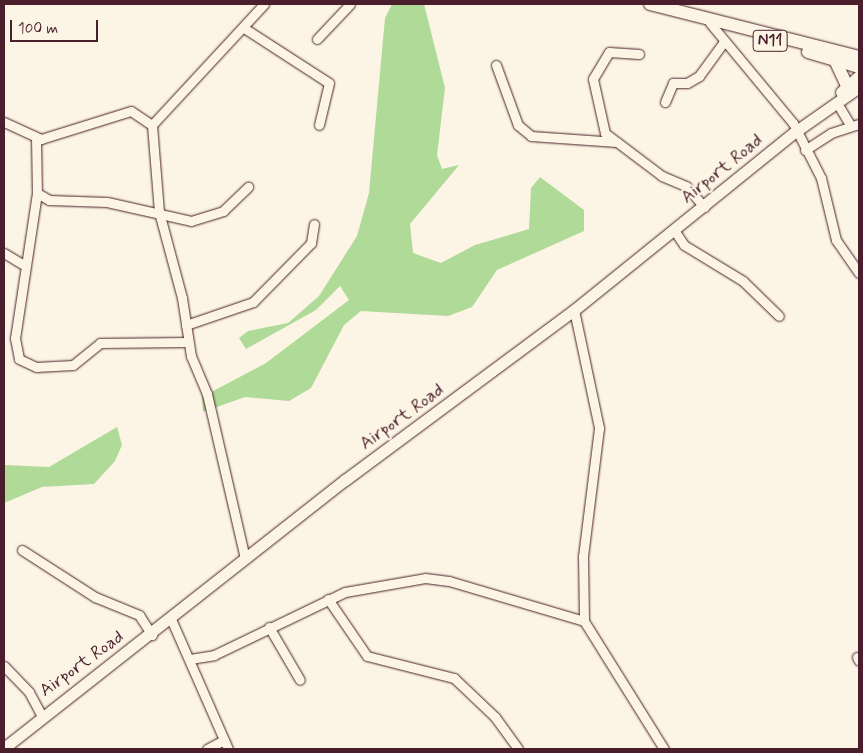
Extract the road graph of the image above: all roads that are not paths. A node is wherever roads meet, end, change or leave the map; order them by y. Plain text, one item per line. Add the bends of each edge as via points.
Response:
1 (264, 4) edge
2 (350, 4) edge
3 (650, 4) edge
4 (682, 12) junction
5 (710, 23) junction
6 (244, 28) junction
7 (725, 28) junction
8 (318, 39) dead end
9 (722, 42) junction
10 (639, 54) dead end
11 (859, 58) edge
12 (835, 60) junction
13 (496, 65) dead end
14 (859, 67) edge
15 (859, 76) edge
16 (853, 87) edge
17 (665, 102) dead end
18 (837, 102) junction
19 (822, 114) junction
20 (4, 122) edge
21 (152, 125) junction
22 (319, 125) dead end
23 (855, 125) edge
24 (796, 131) junction
25 (36, 138) junction
26 (621, 142) junction
27 (805, 150) junction
28 (248, 187) dead end
29 (36, 193) junction
30 (704, 207) junction
31 (159, 212) junction
32 (314, 224) dead end
33 (674, 230) junction
34 (4, 253) edge
35 (22, 264) junction
36 (859, 273) edge
37 (574, 310) junction
38 (779, 316) dead end
39 (186, 325) junction
40 (187, 342) junction
41 (22, 550) dead end
42 (245, 558) junction
43 (328, 599) junction
44 (171, 619) junction
45 (584, 621) junction
46 (269, 627) junction
47 (152, 635) junction
48 (190, 659) junction
49 (4, 666) edge
50 (300, 680) dead end
51 (41, 715) junction
52 (224, 740) junction
53 (4, 749) edge
54 (207, 749) edge
55 (228, 749) edge
56 (518, 749) edge
57 (664, 749) edge

1 - 6 street
2 - 8 street
3 - 4 highway, N11
4 - 5 highway, N11
4 - 11 highway, N11
5 - 7 highway, N11
5 - 9 street
6 - 21 street
6 - 22 street via 329,83
7 - 9 street
7 - 12 highway, N11
9 - 17 street via 699,76 687,83 673,83
9 - 24 street
10 - 26 street via 609,52 592,82 605,133
12 - 14 highway, N11
12 - 16 highway
13 - 26 street via 514,117 531,136
15 - 16 main road, Airport Road
16 - 18 main road, Airport Road
16 - 19 main road, Airport Road
18 - 19 main road, Airport Road
18 - 23 street
19 - 24 main road, Airport Road
20 - 25 street
21 - 25 street via 132,111 57,137
21 - 31 street
23 - 27 street
24 - 27 street
24 - 30 main road, Airport Road
25 - 29 street
26 - 30 street via 662,176 686,186
27 - 36 street via 820,178 836,240
28 - 31 street via 223,211 206,219 182,220
29 - 31 street via 49,200 107,202
29 - 35 street
30 - 33 main road, Airport Road
31 - 39 street
32 - 39 street via 311,243 253,302
33 - 37 main road, Airport Road
33 - 38 street via 684,245 743,281
34 - 35 street
35 - 40 street via 15,338 17,355 28,365 73,365 100,344
37 - 42 main road, Airport Road
37 - 45 street via 600,434 583,556
39 - 40 street
40 - 42 street via 207,394
41 - 47 street via 95,597 138,615
42 - 44 main road, Airport Road
43 - 45 street via 366,585 425,578 449,581
43 - 46 street
43 - 56 street via 367,656 454,678 495,717
44 - 47 main road, Airport Road
44 - 48 street
45 - 57 street
46 - 48 street via 214,655
46 - 50 street
47 - 51 main road, Airport Road
48 - 52 street
49 - 51 street via 29,692
51 - 53 main road, Airport Road
52 - 54 street
52 - 55 street

